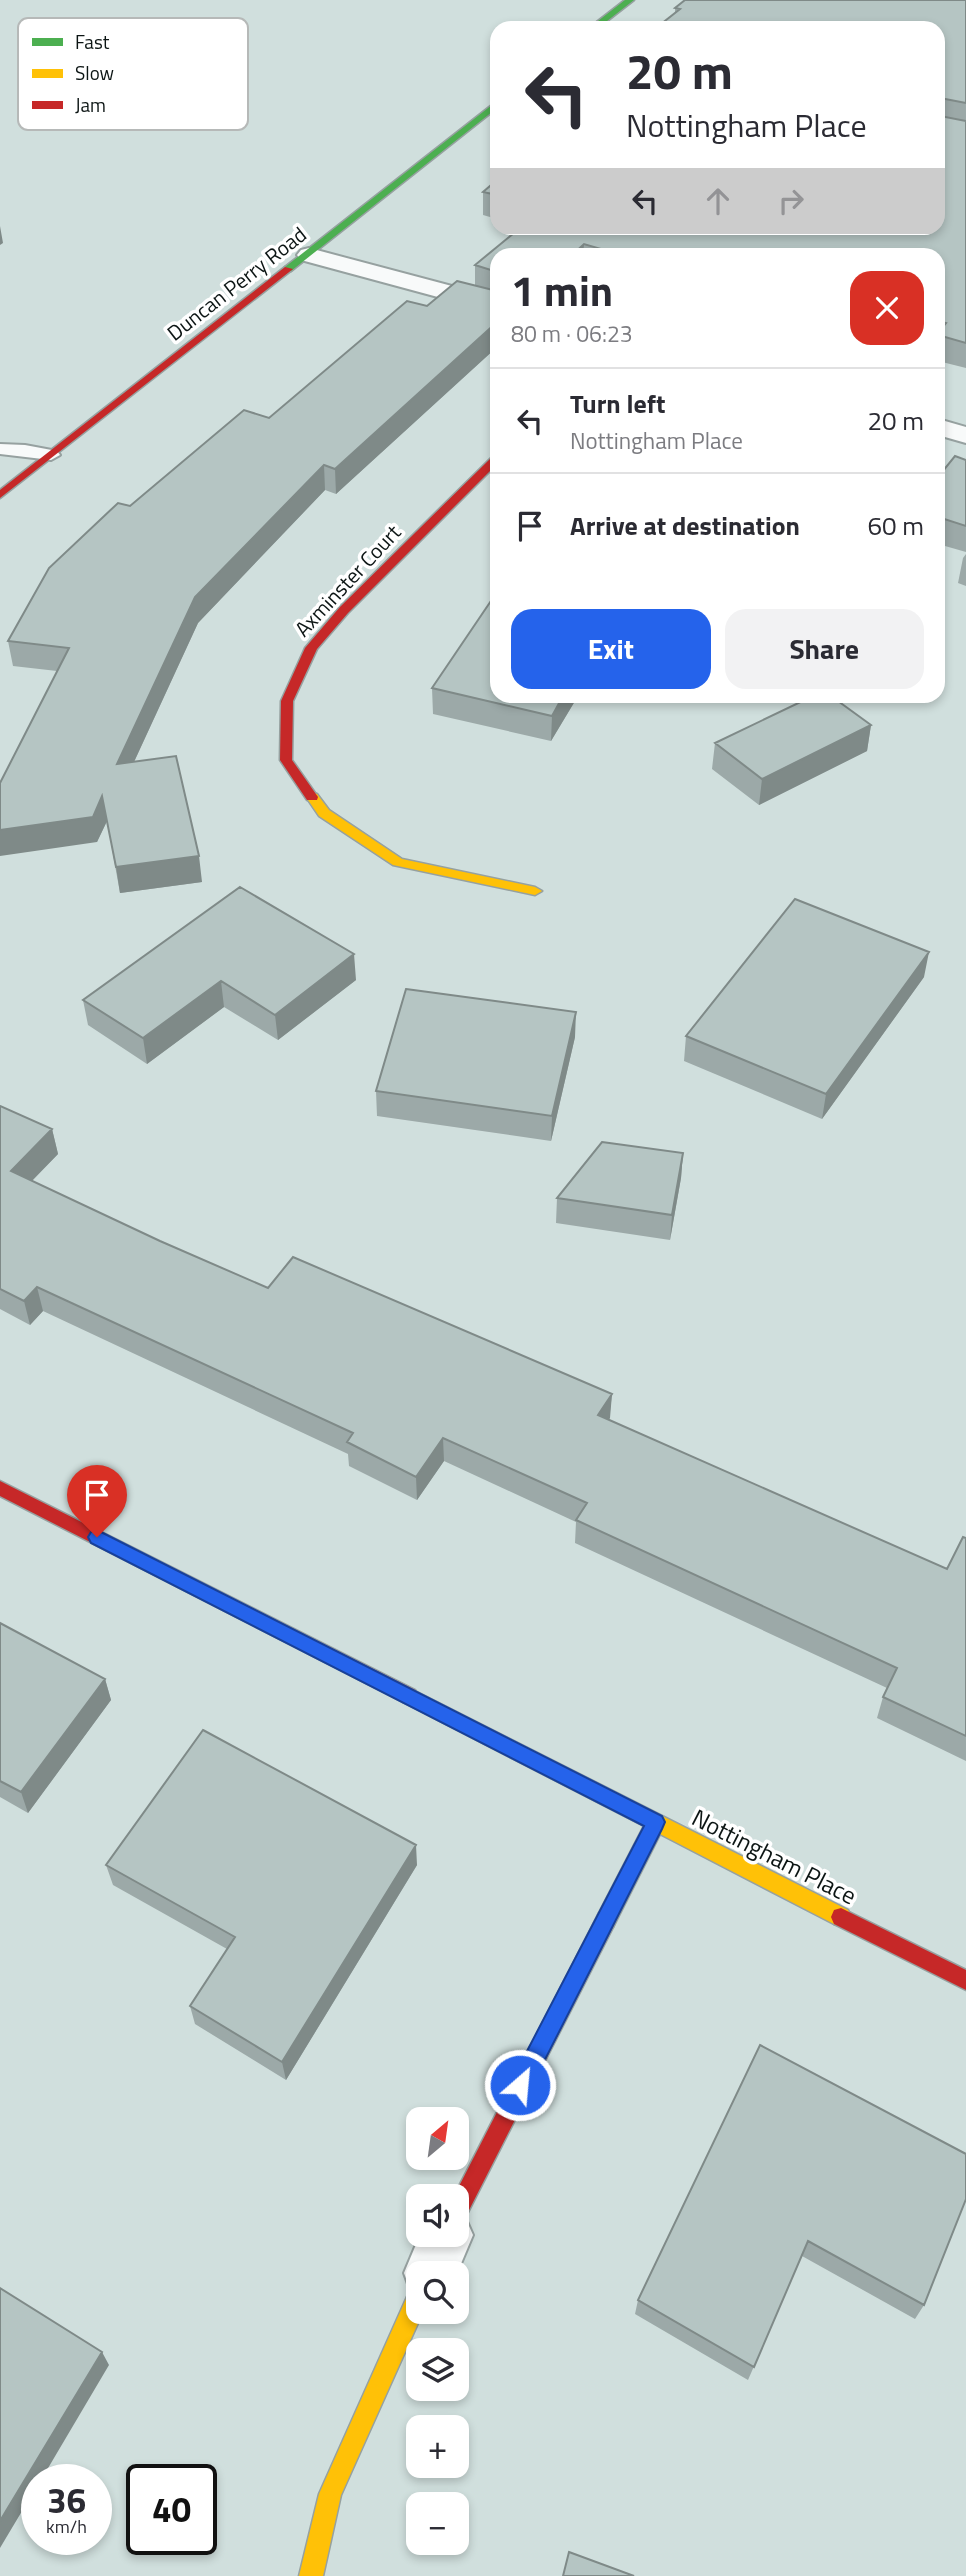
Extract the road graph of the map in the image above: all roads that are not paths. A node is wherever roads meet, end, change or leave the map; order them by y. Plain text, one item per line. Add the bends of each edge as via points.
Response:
1 (630, 0) edge
2 (602, 21) edge
3 (490, 110) edge
4 (309, 255) junction
5 (490, 304) edge
6 (945, 429) edge
7 (966, 435) edge
8 (0, 449) edge
9 (51, 455) junction
10 (490, 465) edge
11 (8, 480) edge
12 (0, 495) edge
13 (535, 891) dead end
14 (0, 1488) edge
15 (656, 1822) junction
16 (966, 1980) edge
17 (469, 2189) edge
18 (406, 2324) edge
19 (311, 2576) edge

1 - 2 street
3 - 4 street, Duncan Perry Road
4 - 5 street
4 - 9 street, Duncan Perry Road
6 - 7 street
8 - 9 lane
9 - 11 street, Duncan Perry Road
10 - 13 street, Axminster Court via 311,648 287,701 286,760 324,813 398,862
11 - 12 street, Duncan Perry Road
14 - 15 street, Nottingham Place
15 - 16 street, Nottingham Place
15 - 17 street
18 - 19 street via 330,2494

